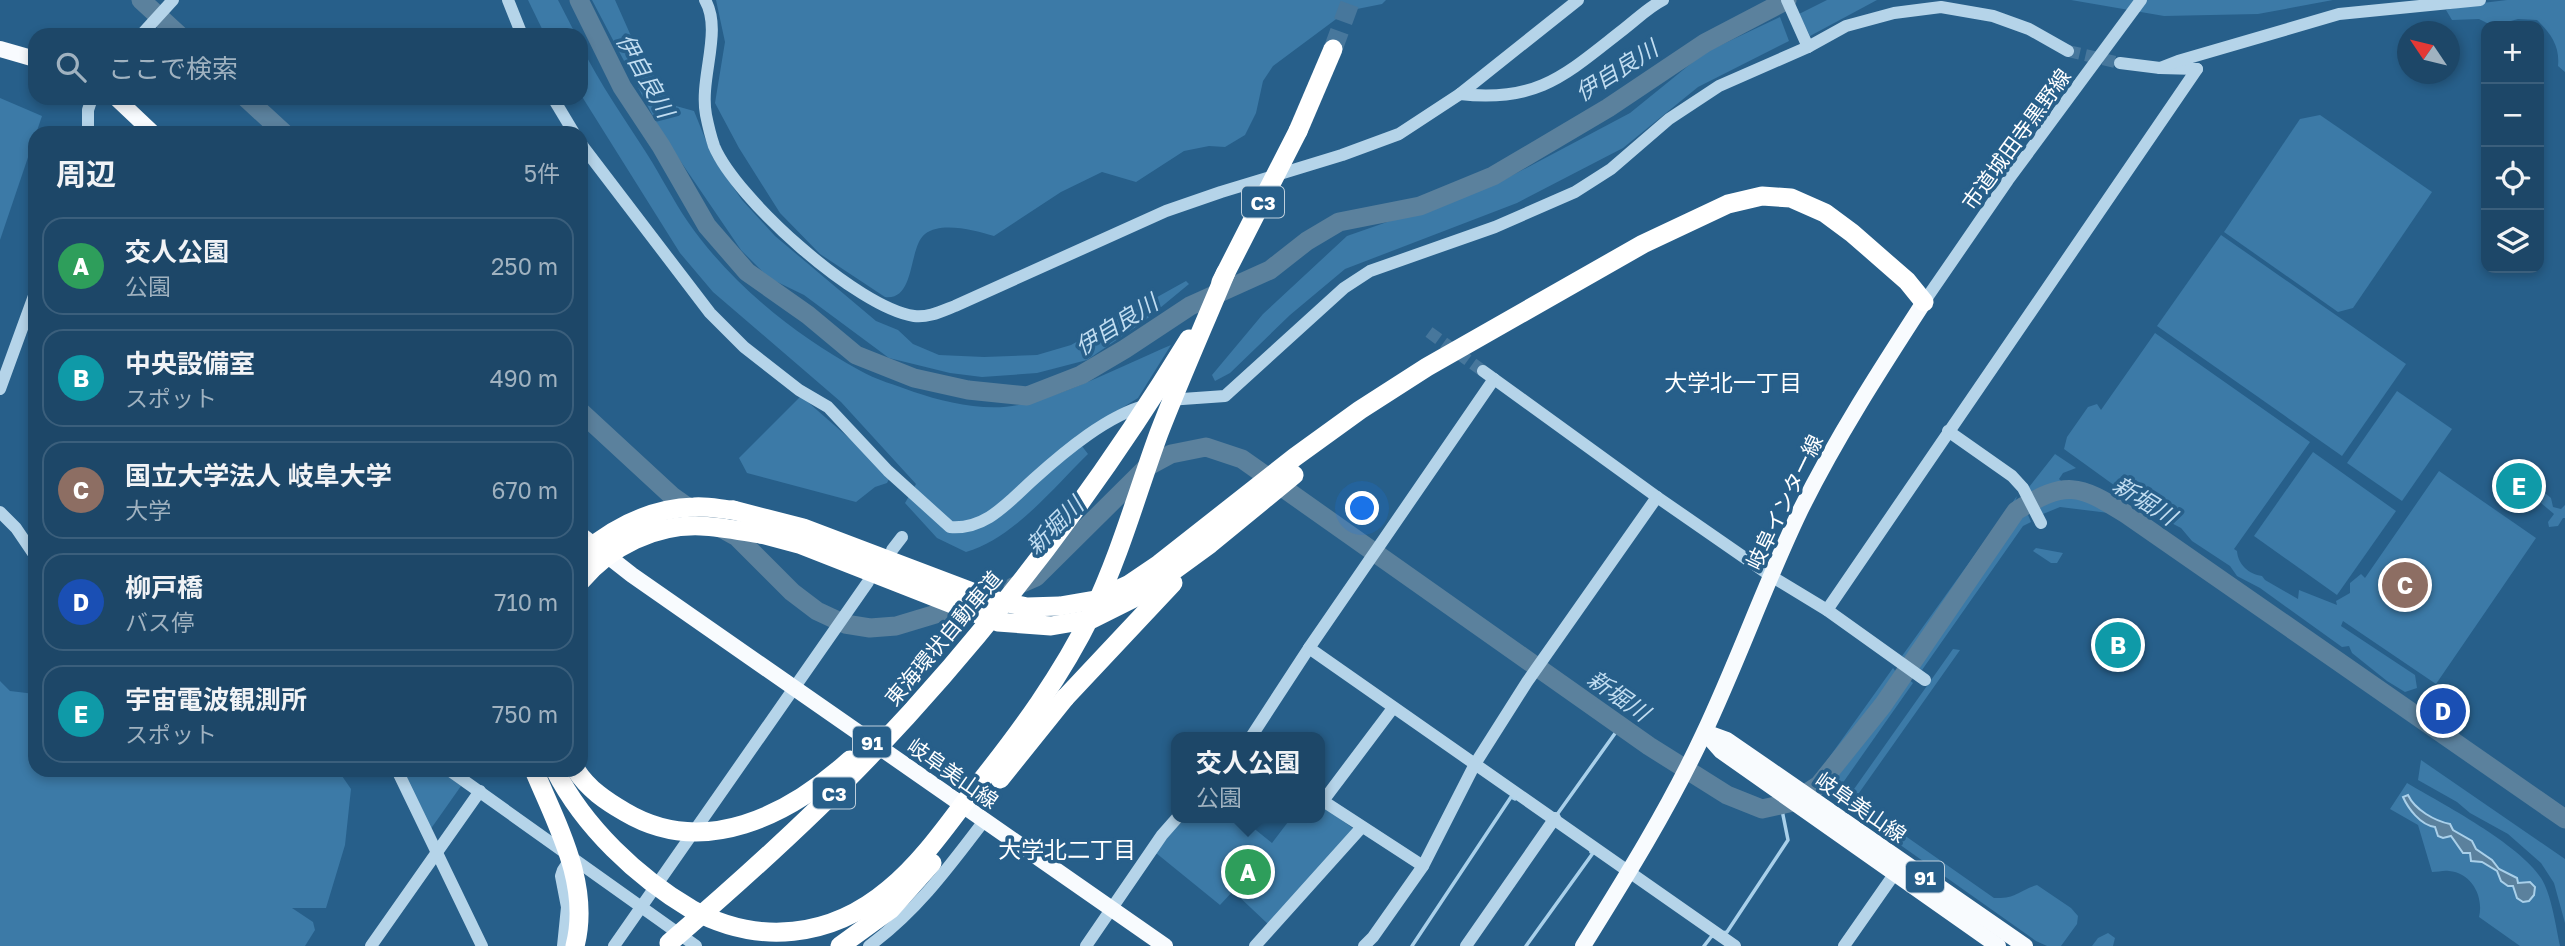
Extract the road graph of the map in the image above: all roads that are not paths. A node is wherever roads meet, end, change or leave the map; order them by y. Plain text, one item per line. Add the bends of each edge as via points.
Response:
1 (173, 0) edge
2 (508, 0) edge
3 (705, 0) edge
4 (1578, 0) edge
5 (1663, 0) edge
6 (1787, 0) edge
7 (2141, 0) edge
8 (2480, 0) edge
9 (147, 28) edge
10 (519, 28) edge
11 (1806, 43) junction
12 (0, 48) edge
13 (1333, 49) tunnel mouth
14 (2068, 51) tunnel mouth
15 (28, 57) edge
16 (2120, 63) tunnel mouth
17 (2160, 68) junction
18 (1460, 94) junction
19 (90, 105) edge
20 (123, 105) edge
21 (557, 105) edge
22 (88, 126) edge
23 (146, 126) edge
24 (570, 126) edge
25 (588, 153) edge
26 (1227, 272) junction
27 (1924, 302) junction
28 (28, 312) edge
29 (0, 389) edge
30 (1948, 431) junction
31 (1256, 496) junction
32 (1657, 497) junction
33 (0, 512) edge
34 (2041, 523) dead end
35 (902, 537) dead end
36 (588, 540) edge
37 (1210, 544) junction
38 (28, 545) edge
39 (588, 549) edge
40 (892, 550) dead end
41 (588, 573) edge
42 (1771, 576) junction
43 (917, 581) junction
44 (868, 582) dead end
45 (1827, 610) junction
46 (991, 625) junction
47 (1309, 648) junction
48 (1925, 680) dead end
49 (795, 688) junction
50 (1393, 708) junction
51 (1254, 732) edge
52 (1705, 732) junction
53 (1475, 764) junction
54 (400, 777) edge
55 (459, 777) edge
56 (537, 777) edge
57 (560, 777) edge
58 (582, 777) edge
59 (480, 791) junction
60 (1325, 795) edge
61 (1325, 803) edge
62 (1820, 812) junction
63 (1555, 818) junction
64 (984, 821) junction
65 (1173, 823) edge
66 (1361, 828) junction
67 (437, 853) junction
68 (571, 858) junction
69 (1423, 866) junction
70 (1630, 872) junction
71 (1895, 873) junction
72 (640, 908) junction
73 (1112, 908) junction
74 (371, 946) edge
75 (482, 946) edge
76 (564, 946) edge
77 (575, 946) edge
78 (614, 946) edge
79 (664, 946) edge
80 (696, 946) edge
81 (840, 946) edge
82 (869, 946) edge
83 (1086, 946) edge
84 (1165, 946) edge
85 (1255, 946) edge
86 (1364, 946) edge
87 (1466, 946) edge
88 (1583, 946) edge
89 (1735, 946) edge
90 (1844, 946) edge
91 (1998, 946) edge
92 (2025, 946) edge

1 - 9 street
2 - 10 street
3 - 18 street via 713,27 705,113 715,147 737,182 771,220 827,268 868,297 913,316 955,306 1166,211 1399,134
4 - 18 street
5 - 18 street via 1562,78 1507,96
6 - 11 street
7 - 27 street, 市道城田寺黒野線
8 - 17 street via 2339,15
11 - 14 street via 1894,13 1941,7 1993,16
11 - 25 street via 1719,86 1575,191 1495,227 1370,271 1344,288 1225,396 1167,400 1131,409 1093,432 1008,504 979,524 963,528 950,527 888,471 828,407 744,347 710,313
12 - 15 main road
13 - 26 highway, 東海環状自動車道 / C3, bridge via 1298,131
16 - 17 street
17 - 30 street via 2197,69
19 - 22 street
20 - 23 main road
21 - 24 street
26 - 46 highway, 東海環状自動車道 / C3, bridge via 1104,468
26 - 57 highway, bridge via 1160,431 1111,570 1070,654 1018,734 918,860 890,888 860,910 821,928 759,933 711,921 653,885 582,810
27 - 31 highway via 1907,281 1825,213 1791,198 1762,196 1728,204 1643,244 1427,367 1360,410
27 - 42 main road, 岐阜インター線 via 1841,433
28 - 29 street
30 - 34 street via 2012,475
30 - 45 street
31 - 37 highway
31 - 43 highway via 1128,585 1095,600 1027,607
32 - 42 street
32 - 47 street via 1489,375
32 - 53 street
33 - 38 street
35 - 40 street
36 - 49 main road, 岐阜美山線 / 91
37 - 46 highway via 1140,595 1092,619 1051,626
37 - 81 highway, bridge via 1065,698 921,877 891,909
39 - 43 highway, bridge via 604,536 646,516 695,507 733,510 803,528
41 - 43 highway, bridge via 616,550 655,532 701,526 761,534
42 - 45 street
42 - 52 main road, 岐阜インター線
43 - 46 highway
44 - 49 street
45 - 48 street
46 - 58 highway, bridge via 823,784 760,819 729,829 659,828 602,798
46 - 79 highway, 東海環状自動車道 / C3, bridge via 831,796 753,871
47 - 50 street
47 - 51 street
49 - 64 main road, 岐阜美山線 / 91
49 - 72 street
50 - 53 street
50 - 60 street
52 - 62 main road, 岐阜美山線 / 91 via 1727,740 1796,788
52 - 62 main road, 岐阜美山線 / 91 via 1721,751 1779,792
52 - 70 main road
53 - 63 street
53 - 69 street
54 - 67 street
55 - 59 street
56 - 77 highway, bridge via 574,869 579,931
59 - 67 street
59 - 68 street
61 - 66 street
62 - 71 main road, 岐阜美山線 / 91
62 - 92 main road, 岐阜美山線 / 91
63 - 70 street
63 - 87 street
64 - 73 main road, 岐阜美山線 / 91
64 - 82 street via 916,906
65 - 73 street
66 - 69 street
66 - 85 street
67 - 74 street
67 - 75 street
68 - 72 street
68 - 76 street via 561,876 566,907
69 - 86 street
70 - 88 main road
70 - 89 street
71 - 90 street
71 - 91 main road, 岐阜美山線 / 91
72 - 78 street
72 - 80 street
73 - 83 street
73 - 84 main road, 岐阜美山線 / 91

